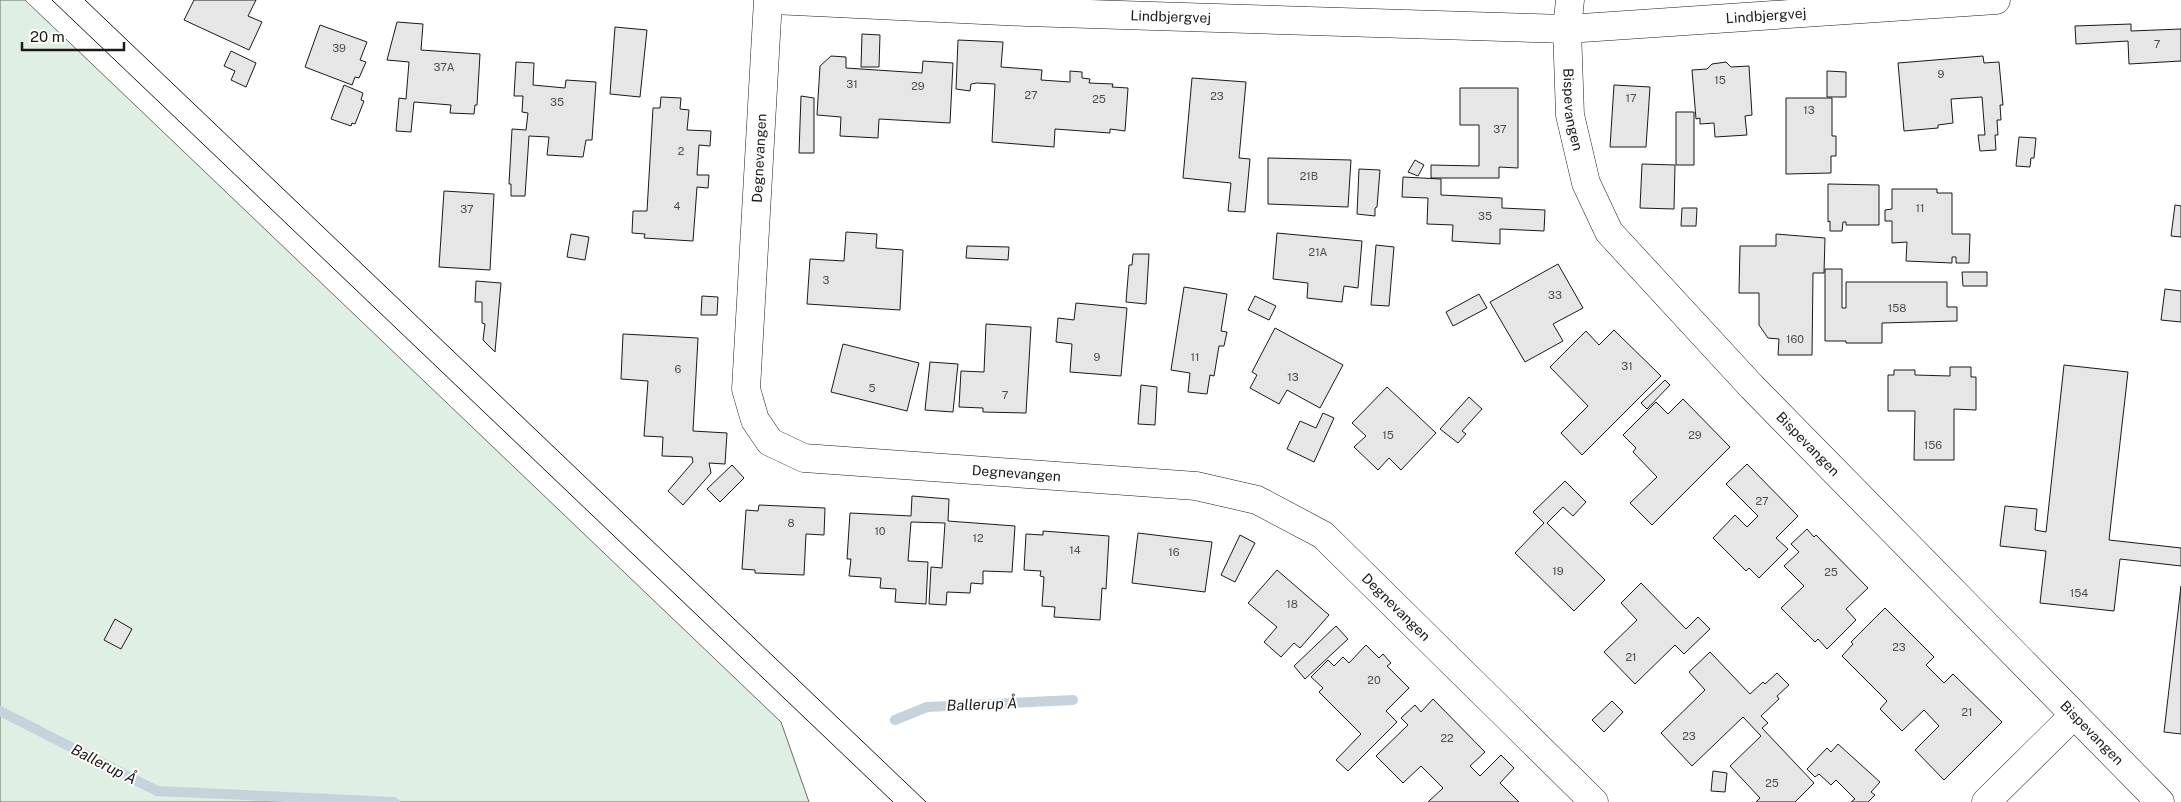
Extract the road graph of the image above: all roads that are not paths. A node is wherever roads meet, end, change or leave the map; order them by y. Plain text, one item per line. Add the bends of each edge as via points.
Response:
1 (768, 0) edge
2 (773, 0) edge
3 (1570, 0) edge
4 (1996, 0) edge
5 (1027, 6) edge
6 (1567, 29) junction
7 (2073, 716) junction
8 (1594, 802) edge
9 (1986, 802) edge
10 (2160, 802) edge

1 - 8 street, Degnevangen via 746,389 755,420 770,442 804,458 1196,486 1257,500 1323,535
2 - 5 street, Lindbjergvej
3 - 6 street
4 - 6 street, Lindbjergvej
5 - 6 street, Lindbjergvej
6 - 7 street, Bispevangen via 1570,115 1586,183 1609,232 1752,387
7 - 9 street
7 - 10 street, Bispevangen

